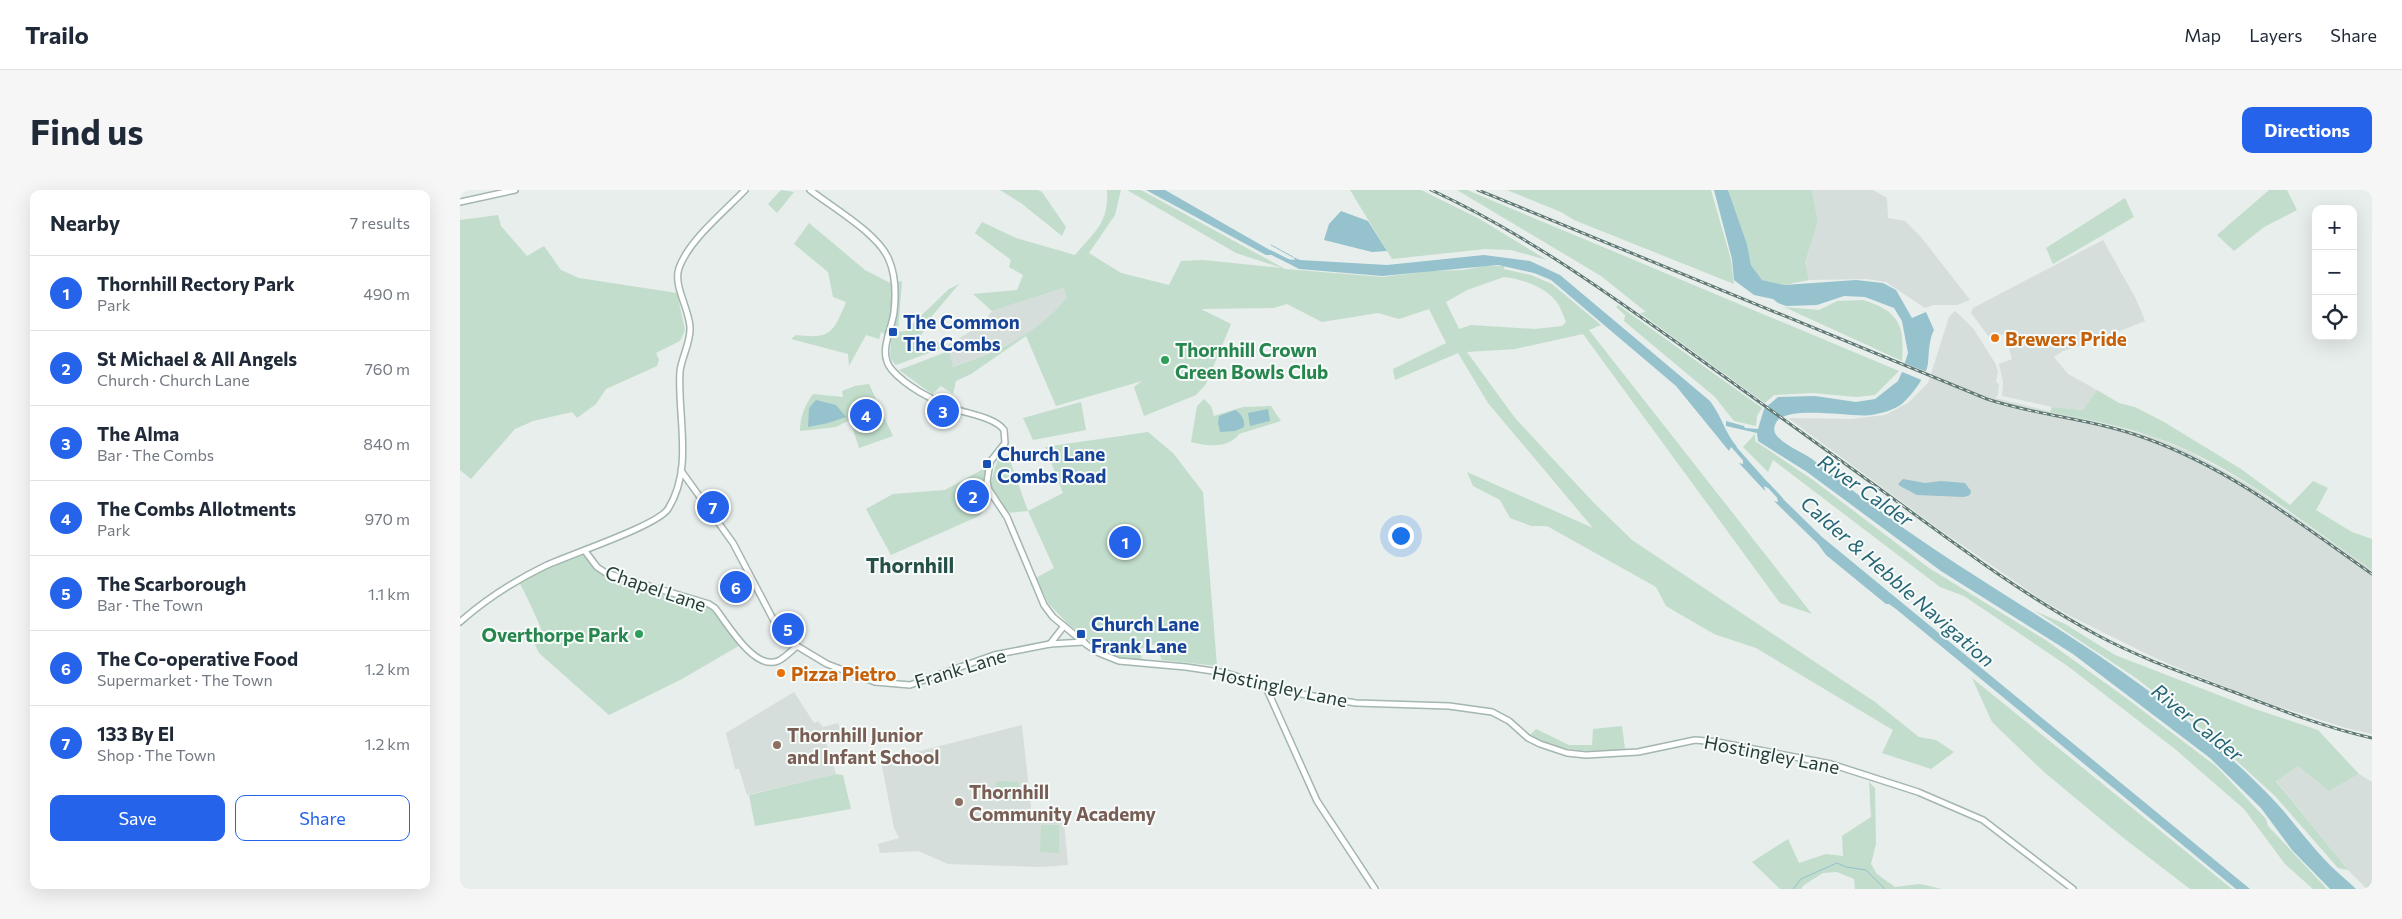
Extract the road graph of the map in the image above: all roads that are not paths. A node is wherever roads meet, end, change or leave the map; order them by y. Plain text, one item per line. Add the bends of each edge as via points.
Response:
1 (514, 190) edge
2 (745, 190) edge
3 (810, 190) edge
4 (460, 202) edge
5 (682, 472) junction
6 (585, 551) junction
7 (460, 622) edge
8 (1064, 626) junction
9 (1050, 644) junction
10 (1086, 644) junction
11 (797, 646) junction
12 (1264, 685) junction
13 (1374, 889) edge
14 (2073, 889) edge

1 - 4 street
2 - 5 street via 692,246 679,269 678,281 690,327 680,379
3 - 8 street, Hostingley Lane via 867,234 889,258 896,283 894,313 885,351 888,365 900,378 950,407 1000,426 1005,433 1005,443 990,462 989,490 1007,517 1044,605
5 - 6 street via 670,504 662,515
5 - 11 street, Frank Lane via 733,542 767,610
6 - 7 street via 518,580
6 - 11 street, Chapel Lane via 606,573 709,604 746,648 768,662 776,661
8 - 9 street
8 - 10 street, Hostingley Lane
9 - 10 street, Frank Lane
9 - 11 street, Frank Lane via 977,659 910,684 889,685 827,664
10 - 12 street, Hostingley Lane via 1099,653 1127,662 1226,673
12 - 13 street via 1317,801
12 - 14 street, Hostingley Lane via 1302,695 1356,703 1449,706 1492,712 1509,721 1528,738 1567,753 1638,752 1695,740 1831,764 1918,792 1983,820

